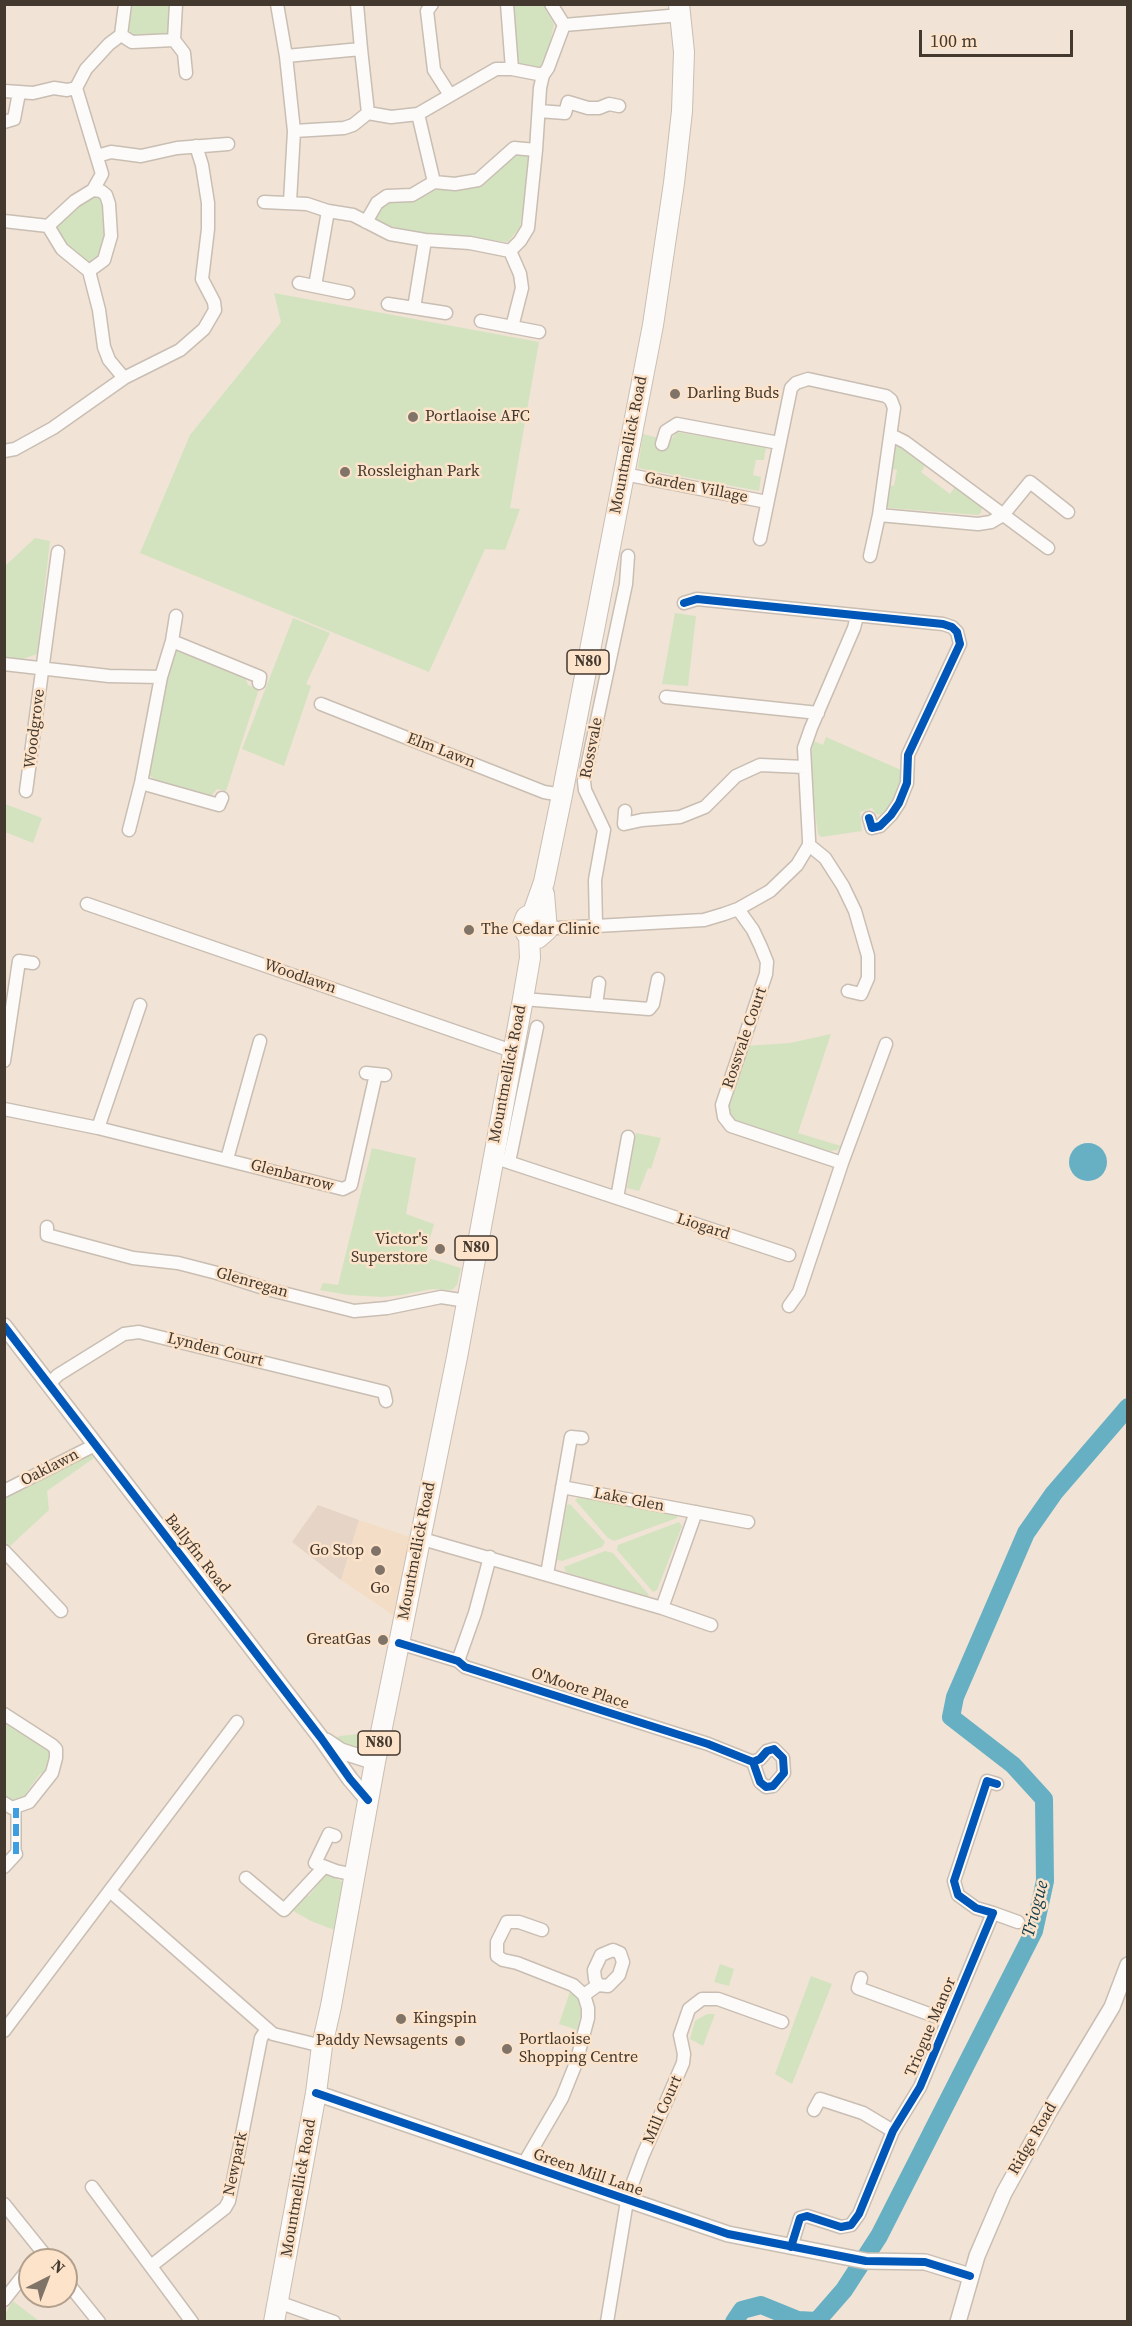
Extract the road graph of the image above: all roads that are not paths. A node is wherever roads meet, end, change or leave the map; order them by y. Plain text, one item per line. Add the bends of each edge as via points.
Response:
1 (125, 4) edge
2 (176, 4) edge
3 (277, 4) edge
4 (357, 4) edge
5 (432, 4) edge
6 (507, 4) edge
7 (551, 4) edge
8 (680, 10) edge
9 (564, 25) junction
10 (121, 35) junction
11 (174, 40) junction
12 (361, 49) junction
13 (286, 56) junction
14 (512, 69) junction
15 (186, 73) dead end
16 (543, 75) junction
17 (76, 88) junction
18 (4, 91) edge
19 (19, 93) junction
20 (450, 94) junction
21 (619, 106) dead end
22 (539, 111) junction
23 (368, 113) junction
24 (418, 114) junction
25 (4, 122) edge
26 (294, 131) junction
27 (228, 144) dead end
28 (196, 146) junction
29 (536, 150) junction
30 (97, 156) junction
31 (435, 182) junction
32 (93, 190) junction
33 (264, 202) dead end
34 (290, 202) junction
35 (328, 211) junction
36 (4, 221) edge
37 (366, 222) junction
38 (48, 226) junction
39 (425, 240) junction
40 (510, 251) junction
41 (89, 272) junction
42 (298, 283) dead end
43 (315, 286) junction
44 (348, 293) dead end
45 (388, 304) dead end
46 (414, 308) junction
47 (446, 313) dead end
48 (481, 321) dead end
49 (512, 327) junction
50 (539, 332) dead end
51 (124, 378) junction
52 (891, 435) junction
53 (779, 443) junction
54 (662, 444) dead end
55 (4, 451) edge
56 (624, 474) junction
57 (767, 502) junction
58 (1068, 512) dead end
59 (1003, 514) junction
60 (879, 515) junction
61 (760, 539) dead end
62 (1048, 548) dead end
63 (58, 552) dead end
64 (628, 556) dead end
65 (870, 556) dead end
66 (684, 603) dead end
67 (176, 616) dead end
68 (857, 616) junction
69 (172, 641) junction
70 (4, 664) edge
71 (43, 668) junction
72 (161, 677) junction
73 (259, 683) dead end
74 (666, 698) dead end
75 (321, 704) dead end
76 (818, 713) junction
77 (804, 767) junction
78 (141, 783) junction
79 (26, 790) dead end
80 (562, 795) junction
81 (222, 798) dead end
82 (625, 811) dead end
83 (869, 819) dead end
84 (129, 830) dead end
85 (809, 845) junction
86 (87, 904) dead end
87 (738, 909) junction
88 (539, 926) junction
89 (596, 926) junction
90 (33, 963) dead end
91 (658, 979) dead end
92 (599, 983) dead end
93 (848, 991) dead end
94 (523, 999) junction
95 (141, 1005) dead end
96 (596, 1005) junction
97 (537, 1027) dead end
98 (262, 1041) dead end
99 (886, 1044) dead end
100 (512, 1051) junction
101 (4, 1061) edge
102 (375, 1074) dead end
103 (4, 1109) edge
104 (98, 1128) junction
105 (628, 1137) dead end
106 (227, 1159) junction
107 (501, 1159) junction
108 (842, 1163) junction
109 (617, 1198) junction
110 (47, 1227) dead end
111 (789, 1255) dead end
112 (467, 1301) junction
113 (789, 1306) dead end
114 (4, 1326) edge
115 (49, 1384) junction
116 (386, 1401) dead end
117 (582, 1438) dead end
118 (95, 1445) junction
119 (562, 1487) junction
120 (4, 1491) edge
121 (696, 1512) junction
122 (748, 1522) dead end
123 (419, 1538) junction
124 (4, 1551) edge
125 (490, 1557) junction
126 (547, 1574) junction
127 (662, 1608) junction
128 (62, 1610) dead end
129 (711, 1625) dead end
130 (399, 1643) junction
131 (458, 1661) junction
132 (4, 1714) edge
133 (237, 1722) dead end
134 (321, 1738) junction
135 (375, 1762) junction
136 (753, 1762) dead end
137 (997, 1784) dead end
138 (368, 1800) junction
139 (10, 1805) edge
140 (335, 1836) dead end
141 (16, 1854) joint
142 (4, 1867) edge
143 (324, 1867) junction
144 (355, 1875) junction
145 (246, 1878) dead end
146 (110, 1892) junction
147 (993, 1913) junction
148 (1018, 1922) dead end
149 (542, 1930) dead end
150 (1128, 1965) edge
151 (861, 1978) dead end
152 (598, 1985) dead end
153 (584, 1995) junction
154 (1121, 2002) edge
155 (948, 2021) junction
156 (782, 2022) dead end
157 (267, 2029) junction
158 (4, 2031) edge
159 (322, 2046) junction
160 (316, 2093) junction
161 (814, 2110) dead end
162 (893, 2131) junction
163 (523, 2165) junction
164 (92, 2187) dead end
165 (628, 2202) junction
166 (4, 2204) edge
167 (791, 2247) junction
168 (36, 2248) edge
169 (151, 2266) junction
170 (970, 2276) junction
171 (18, 2282) edge
172 (78, 2296) edge
173 (4, 2300) edge
174 (278, 2302) junction
175 (99, 2322) edge
176 (192, 2322) edge
177 (274, 2322) edge
178 (334, 2322) edge
179 (607, 2322) edge
180 (958, 2322) edge

1 - 10 street
2 - 11 street
3 - 13 street
4 - 12 street
5 - 20 street via 427,12 434,70
6 - 14 street
7 - 9 street
8 - 9 street
8 - 56 main road, Mountmellick Road / N80 via 684,52 678,148 653,325
9 - 16 street
10 - 11 street via 132,42
10 - 17 street via 91,63
11 - 15 street via 184,53
12 - 13 street
12 - 23 street
13 - 26 street
14 - 16 street
14 - 20 street via 496,69
16 - 22 street
17 - 19 street
17 - 30 street
18 - 19 street
19 - 25 street via 14,118
20 - 24 street
21 - 22 street via 588,108 568,102 565,113
22 - 29 street
23 - 24 street via 391,117
23 - 26 street via 344,128
24 - 31 street
26 - 34 street
27 - 28 street
28 - 30 street via 141,156 111,152
28 - 51 street via 208,203 202,279 214,310 204,329 180,350
29 - 31 street via 514,148 478,180
29 - 40 street via 528,228
30 - 32 street via 102,174
31 - 37 street via 412,195 387,196 377,202
32 - 38 street
32 - 41 street via 106,195 111,236 104,260
33 - 34 street
34 - 35 street
35 - 37 street via 353,215
35 - 43 street
36 - 38 street
37 - 39 street via 390,234
38 - 41 street via 62,249
39 - 40 street
39 - 46 street
40 - 49 street via 522,288
41 - 51 street via 104,348
42 - 43 street
43 - 44 street
45 - 46 street
46 - 47 street
48 - 49 street
49 - 50 street
51 - 55 street via 52,428
52 - 53 street, Garden Village via 894,408 886,396 808,379 791,388
52 - 59 street
52 - 60 street, Garden Village
53 - 54 street via 677,424 666,430
53 - 57 street, Garden Village
56 - 57 street, Garden Village
56 - 80 main road, Mountmellick Road / N80
57 - 61 street, Garden Village
58 - 59 street via 1030,482
59 - 60 street via 978,524
59 - 62 street
60 - 65 street, Garden Village
63 - 71 street, Woodgrove
64 - 89 street, Rossvale via 626,584 584,781 604,830 595,880
66 - 68 street via 697,599
67 - 69 street
68 - 76 street
68 - 83 street via 943,624 952,627 960,638 908,754 907,783 899,802 880,826 872,828
69 - 72 street
69 - 73 street via 260,677
70 - 71 street, Woodgrove
71 - 72 street, Woodgrove
71 - 79 street, Woodgrove
72 - 78 street
74 - 76 street
75 - 80 street, Elm Lawn via 544,792
76 - 77 street via 804,748
77 - 82 street via 760,765 736,776 705,807 680,817 624,824
77 - 85 street
78 - 81 street via 219,805
78 - 84 street
80 - 88 main road, Mountmellick Road / N80
85 - 87 street via 797,865 770,891
85 - 93 street via 825,858 843,886 868,956 868,978 861,993
86 - 100 street, Woodlawn
87 - 89 street via 704,920
87 - 108 street, Rossvale Court via 753,930 767,962 722,1105 724,1117 731,1126
88 - 89 street
88 - 94 main road, Mountmellick Road / N80
90 - 101 street via 19,961
91 - 96 street via 649,1010
92 - 96 street
94 - 96 street
94 - 100 main road, Mountmellick Road / N80
95 - 104 street
97 - 107 street
98 - 106 street, Glenbarrow
99 - 108 street
100 - 107 main road, Mountmellick Road / N80
102 - 106 street, Glenbarrow via 351,1185 343,1189
103 - 104 street, Glenbarrow
104 - 106 street, Glenbarrow
105 - 109 street
107 - 109 street, Liogard
107 - 112 main road, Mountmellick Road / N80
108 - 113 street via 799,1292
109 - 111 street, Liogard
110 - 112 street, Glenregan via 47,1235 132,1258 178,1263 354,1311 441,1297
112 - 123 main road, Mountmellick Road / N80
114 - 115 street, Ballyfin Road
115 - 116 street, Lynden Court via 124,1334 139,1332 384,1392
115 - 118 street, Ballyfin Road
117 - 119 street via 572,1437
118 - 120 street, Oaklawn
118 - 134 street, Ballyfin Road
119 - 121 street, Lake Glen
119 - 126 street
121 - 122 street, Lake Glen
121 - 127 street
123 - 125 street
123 - 130 main road, Mountmellick Road / N80
124 - 128 street
125 - 126 street
125 - 131 street
126 - 127 street
127 - 129 street
130 - 131 street, O'Moore Place
130 - 135 main road, Mountmellick Road / N80
131 - 136 street, O'Moore Place via 465,1667
132 - 139 street via 56,1749 52,1773 30,1802
133 - 146 street
134 - 135 street, Ballyfin Road via 340,1751
134 - 138 street, Ballyfin Road
135 - 138 main road, Mountmellick Road / N80
137 - 147 street via 987,1781 954,1881 958,1895 976,1908
138 - 144 main road, Mountmellick Road / N80
139 - 141 street
140 - 143 street via 329,1834 315,1863
141 - 142 street
143 - 144 street
143 - 145 street via 284,1911
144 - 159 main road, Mountmellick Road / N80
146 - 157 street
146 - 158 street
147 - 148 street
147 - 155 street, Triogue Manor
149 - 153 street via 507,1922 497,1942 496,1956 568,1982
150 - 154 street, Ridge Road
151 - 155 street, Triogue Manor via 858,1988
152 - 153 street
153 - 163 street via 588,2018 576,2063 554,2114
154 - 170 street, Ridge Road via 1012,2176
155 - 162 street, Triogue Manor via 920,2087
156 - 165 street, Mill Court via 718,1999 702,1999 689,2009 680,2035 683,2063 643,2155
157 - 159 street via 273,2034
157 - 169 street, Newpark via 261,2038 229,2201
159 - 160 main road, Mountmellick Road / N80
160 - 163 street, Green Mill Lane
160 - 174 main road, Mountmellick Road / N80
161 - 162 street via 820,2099 863,2113
162 - 167 street, Triogue Manor via 860,2214 851,2224 841,2227 807,2216 800,2218
163 - 165 street, Green Mill Lane
164 - 169 street
165 - 167 street, Green Mill Lane via 728,2234
165 - 179 street, Mill Court
166 - 168 street
167 - 170 street, Green Mill Lane via 875,2262 925,2262
169 - 176 street
170 - 180 street, Ridge Road
171 - 173 street
172 - 175 street
174 - 177 main road, Mountmellick Road / N80
174 - 178 street

